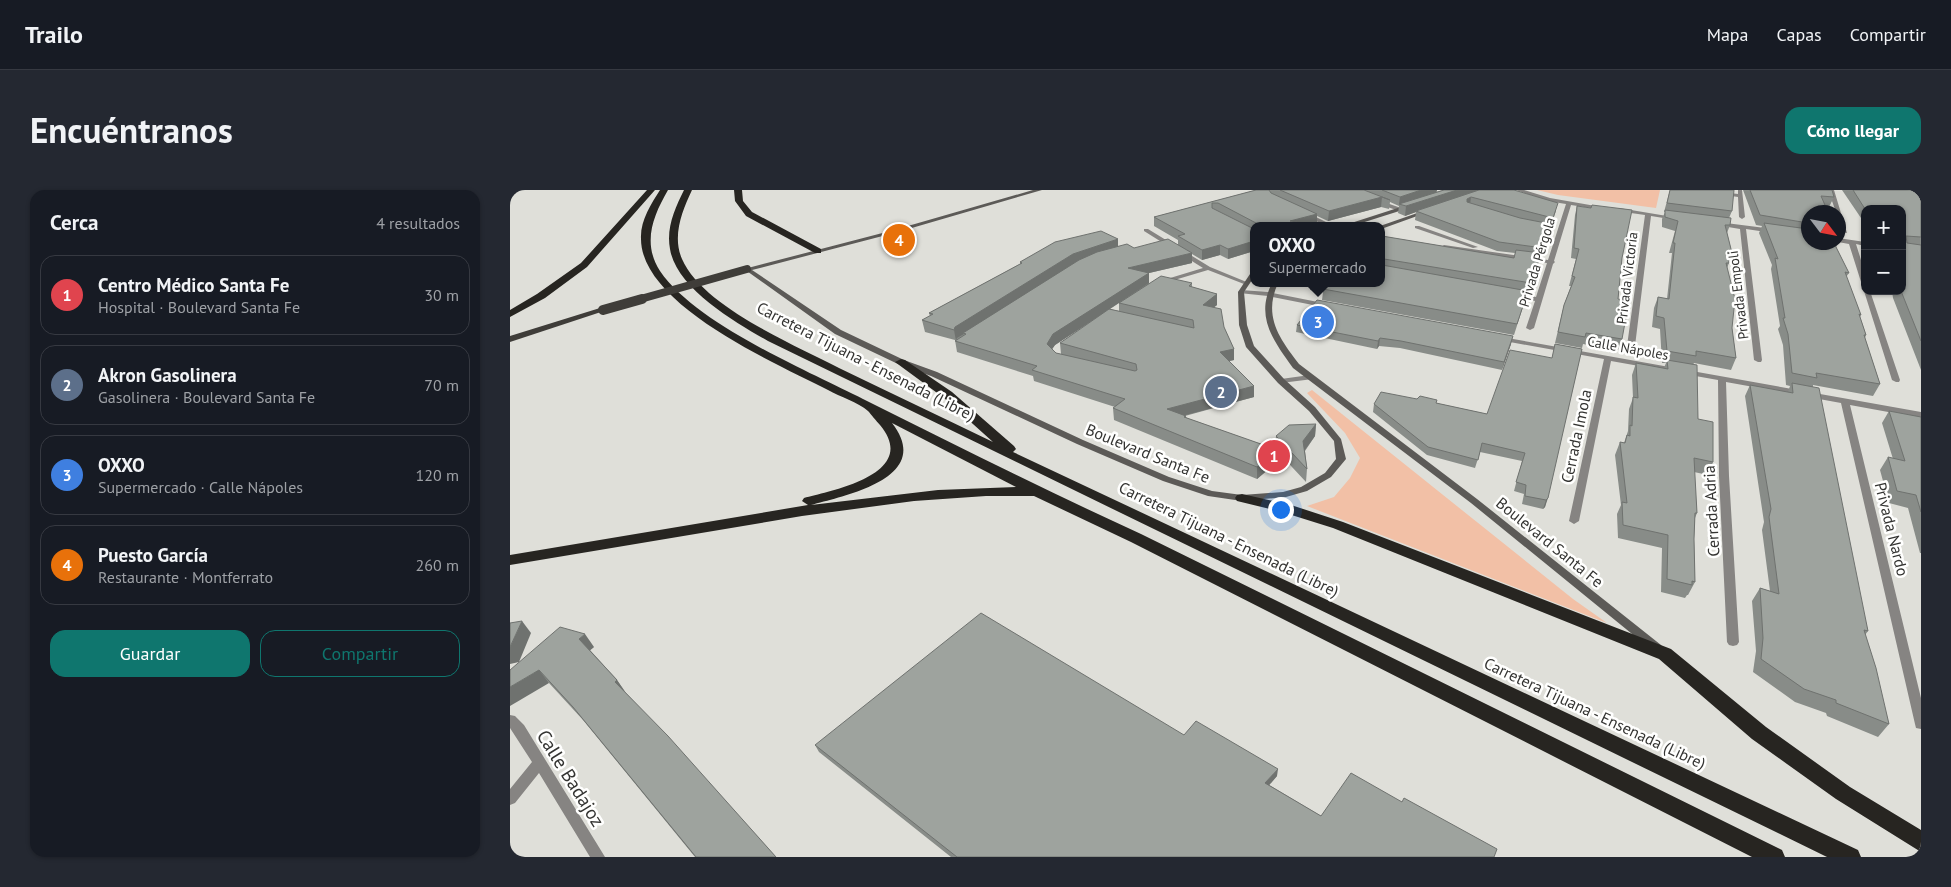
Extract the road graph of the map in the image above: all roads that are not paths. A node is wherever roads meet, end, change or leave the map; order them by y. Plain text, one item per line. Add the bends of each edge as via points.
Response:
1 (652, 190) edge
2 (664, 190) edge
3 (688, 190) edge
4 (738, 190) edge
5 (1039, 190) edge
6 (1519, 190) edge
7 (1694, 190) edge
8 (1831, 190) edge
9 (1740, 193) edge
10 (1371, 199) edge
11 (1418, 203) edge
12 (1569, 203) junction
13 (1836, 205) edge
14 (1437, 208) edge
15 (1400, 209) junction
16 (1300, 211) edge
17 (1648, 214) junction
18 (1742, 217) dead end
19 (1686, 219) edge
20 (1323, 222) edge
21 (1358, 222) edge
22 (1714, 223) edge
23 (1385, 226) edge
24 (1417, 227) dead end
25 (1742, 227) junction
26 (1146, 230) dead end
27 (1780, 232) edge
28 (1163, 241) junction
29 (1846, 241) edge
30 (1852, 242) junction
31 (1861, 243) edge
32 (1152, 244) edge
33 (1437, 246) edge
34 (818, 251) junction
35 (1492, 254) junction
36 (1552, 262) junction
37 (1208, 268) junction
38 (747, 269) junction
39 (1861, 272) edge
40 (1250, 278) edge
41 (1163, 281) junction
42 (1246, 283) junction
43 (1181, 285) edge
44 (1152, 286) edge
45 (1272, 287) edge
46 (1241, 292) junction
47 (1268, 294) junction
48 (1509, 295) edge
49 (1868, 295) edge
50 (1539, 300) junction
51 (1334, 307) edge
52 (510, 314) edge
53 (1530, 328) dead end
54 (1495, 337) edge
55 (510, 339) edge
56 (1631, 346) dead end
57 (1608, 358) junction
58 (1758, 360) dead end
59 (901, 362) junction
60 (1310, 377) junction
61 (1722, 378) junction
62 (1896, 380) dead end
63 (1281, 381) junction
64 (1845, 401) junction
65 (872, 408) junction
66 (1921, 415) edge
67 (1023, 462) junction
68 (1040, 493) junction
69 (1242, 498) junction
70 (752, 517) junction
71 (1574, 521) dead end
72 (510, 560) edge
73 (1733, 642) dead end
74 (1665, 654) junction
75 (510, 720) edge
76 (1921, 724) edge
77 (539, 763) junction
78 (510, 799) edge
79 (1921, 842) edge
80 (598, 857) edge
81 (1774, 857) edge
82 (1850, 857) edge

1 - 52 highway via 584,264
2 - 65 highway via 648,221 645,240 657,273 705,318 744,343
3 - 67 highway, Carretera Tijuana - Ensenada (Libre) via 677,213 673,236 676,255 682,268 726,312 804,355
4 - 34 highway via 739,201 749,214
5 - 34 main road
6 - 12 street via 1539,198
7 - 9 street
8 - 13 street
9 - 18 street
10 - 15 street
11 - 15 main road
12 - 17 street
12 - 36 street, Privada Pérgola via 1558,231
14 - 23 main road
15 - 21 main road
16 - 20 street
17 - 19 street
17 - 56 street, Privada Victoria
22 - 25 street
24 - 35 street
25 - 27 street
25 - 58 street, Privada Empoli
26 - 28 street
28 - 32 street
28 - 37 street
29 - 30 street
30 - 31 street
30 - 39 street
33 - 35 street
34 - 38 main road
35 - 36 street
36 - 50 street, Privada Pérgola
37 - 41 street
37 - 42 street
38 - 55 main road, bridge
38 - 59 main road, Boulevard Santa Fe via 838,332
40 - 42 main road
41 - 43 street
41 - 44 street
42 - 46 main road
45 - 47 main road
46 - 47 street
46 - 63 main road, Boulevard Santa Fe via 1243,325 1250,346
47 - 51 street
47 - 60 main road, Boulevard Santa Fe via 1271,326 1276,338 1296,366
48 - 50 street
49 - 62 street
50 - 53 street, Privada Pérgola
54 - 57 street, Calle Nápoles
57 - 61 street, Calle Nápoles
57 - 71 street, Cerrada Imola
59 - 67 highway via 948,395
59 - 69 main road, Boulevard Santa Fe via 1166,479 1211,494
60 - 63 street
60 - 74 main road, Boulevard Santa Fe via 1474,501
61 - 64 street, Calle Nápoles
61 - 73 street, Cerrada Adria
63 - 69 main road, Boulevard Santa Fe via 1312,409 1338,440 1341,459 1328,475 1304,489 1283,495
64 - 66 street, Calle Nápoles
64 - 76 street, Privada Nardo
65 - 68 highway
65 - 70 highway via 892,434 898,450 896,460 884,472 848,492
67 - 82 highway, Carretera Tijuana - Ensenada (Libre)
68 - 70 highway via 943,494
68 - 81 highway via 1197,568
69 - 74 highway via 1338,525
70 - 72 highway
74 - 79 highway via 1766,738 1842,793
75 - 77 street, Calle Badajoz
77 - 78 street
77 - 80 street, Calle Badajoz

